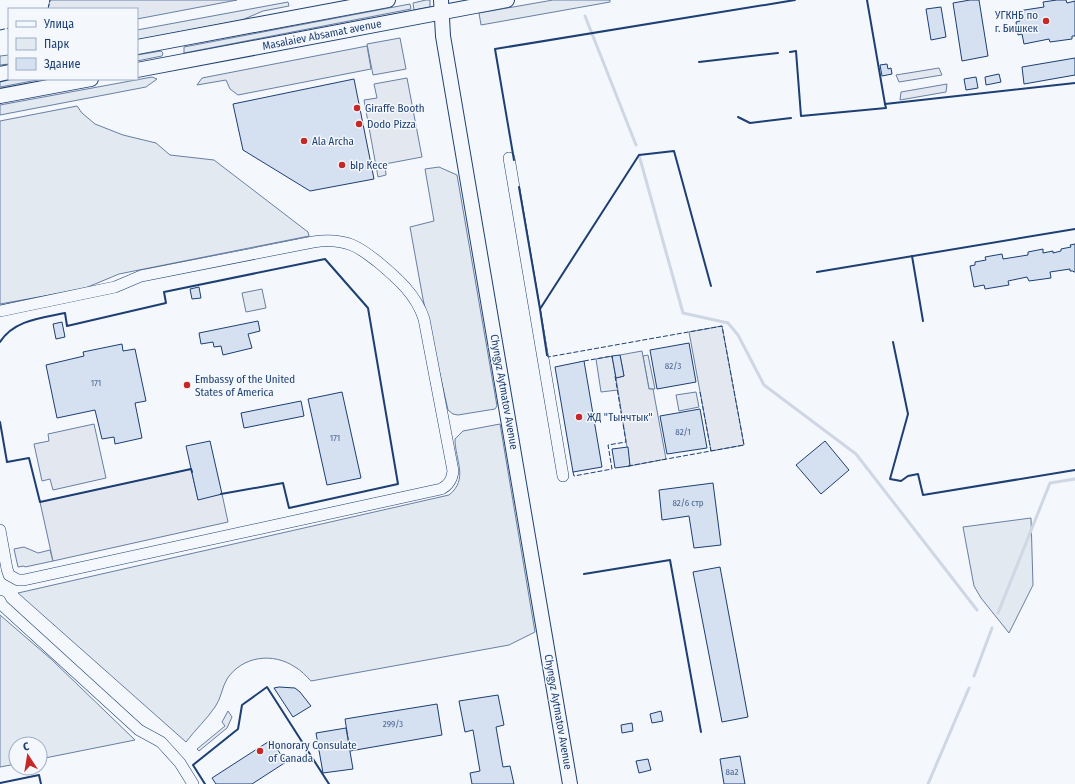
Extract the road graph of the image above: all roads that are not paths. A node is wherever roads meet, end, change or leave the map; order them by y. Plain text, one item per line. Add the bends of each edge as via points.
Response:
1 (388, 0) edge
2 (507, 0) edge
3 (358, 3) edge
4 (442, 6) edge
5 (170, 41) junction
6 (138, 48) edge
7 (174, 63) junction
8 (138, 70) edge
9 (86, 80) edge
10 (0, 96) edge
11 (509, 158) dead end
12 (0, 311) edge
13 (563, 476) dead end
14 (0, 530) edge
15 (0, 602) edge
16 (193, 784) edge
17 (570, 784) edge

1 - 3 main road, Masalaiev Absamat avenue
2 - 4 main road, Masalaiev Absamat avenue
3 - 5 main road, Masalaiev Absamat avenue
4 - 7 main road, Masalaiev Absamat avenue
4 - 17 main road, Chyngyz Aytmatov Avenue via 443,36
5 - 6 main road, Masalaiev Absamat avenue
5 - 7 main road
7 - 8 main road, Masalaiev Absamat avenue
9 - 10 main road
11 - 13 street
12 - 14 street via 115,287 141,276 313,242 332,240 352,245 397,278 421,311 452,471 450,483 441,489 24,580 9,575
15 - 16 street via 139,730 161,742 180,763

